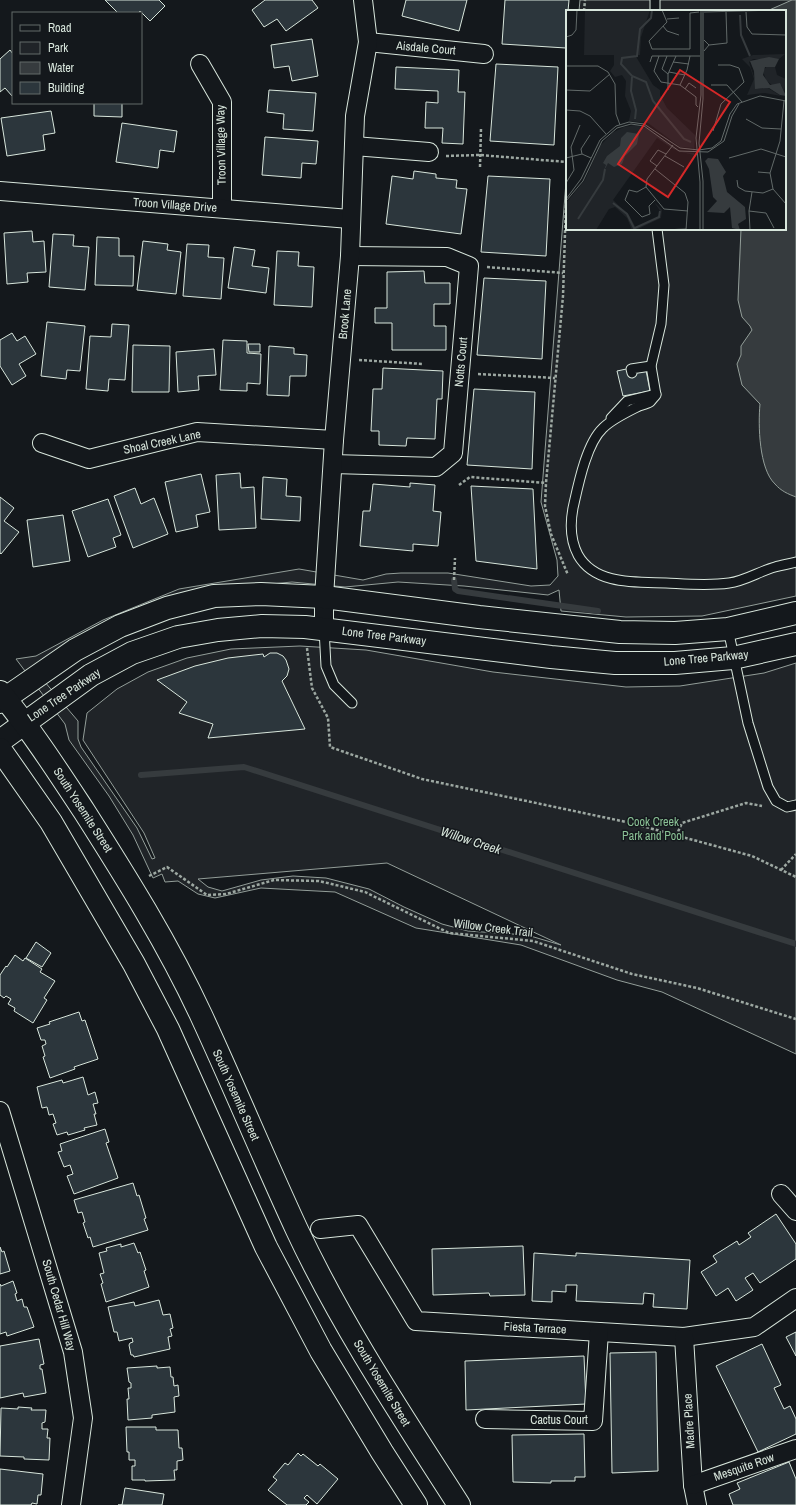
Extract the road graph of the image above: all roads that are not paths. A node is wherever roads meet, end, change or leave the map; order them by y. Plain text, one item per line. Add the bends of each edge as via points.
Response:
1 (363, 0) edge
2 (368, 42) junction
3 (484, 54) dead end
4 (200, 64) dead end
5 (354, 146) junction
6 (429, 152) road end
7 (0, 191) edge
8 (222, 208) junction
9 (350, 219) junction
10 (657, 230) edge
11 (350, 256) junction
12 (651, 366) junction
13 (632, 373) dead end
14 (334, 440) junction
15 (42, 444) dead end
16 (334, 464) junction
17 (796, 562) edge
18 (324, 597) junction
19 (796, 613) edge
20 (324, 629) junction
21 (728, 629) junction
22 (796, 644) edge
23 (733, 658) junction
24 (2, 698) edge
25 (352, 703) dead end
26 (24, 723) junction
27 (0, 741) edge
28 (0, 748) edge
29 (796, 805) edge
30 (0, 1111) edge
31 (781, 1194) dead end
32 (796, 1211) edge
33 (320, 1229) dead end
34 (796, 1298) edge
35 (600, 1332) junction
36 (684, 1336) junction
37 (485, 1419) dead end
38 (796, 1450) edge
39 (693, 1485) junction
40 (72, 1505) edge
41 (416, 1505) edge
42 (459, 1505) edge
43 (698, 1505) edge

1 - 2 street, Brook Lane
2 - 3 street, Aisdale Court
2 - 5 street, Brook Lane via 355,116
4 - 8 street, Troon Village Way via 222,102
5 - 6 street
5 - 9 street, Brook Lane
7 - 8 street, Troon Village Drive
8 - 9 street, Troon Village Drive
9 - 11 street, Brook Lane
10 - 12 lane via 664,284 658,342
11 - 14 street, Brook Lane
11 - 16 street, Notts Court via 447,257 469,266 453,453 436,467
12 - 13 lane via 631,369
12 - 17 lane via 656,394 650,402 628,411 602,428 589,451 571,519 574,547 580,558 590,570 618,580 711,585 731,583
14 - 15 street, Shoal Creek Lane via 197,432 89,459
14 - 16 street, Brook Lane
16 - 18 street, Brook Lane
18 - 20 street, Brook Lane
18 - 21 main road via 620,632 675,633
18 - 24 main road via 261,594 214,596 167,608 120,626 76,650
19 - 21 main road
20 - 23 main road, Lone Tree Parkway via 615,663 675,663
20 - 25 lane via 326,666 334,685
20 - 26 main road, Lone Tree Parkway via 262,626 178,637 132,653 91,675
21 - 23 lane
22 - 23 main road, Lone Tree Parkway
23 - 29 lane via 748,723 768,787 776,801 787,807
24 - 26 main road, South Yosemite Street
26 - 27 main road, Lone Tree Parkway
26 - 42 main road, South Yosemite Street via 115,859 165,947 200,1014 298,1231 329,1292 379,1381
28 - 41 main road via 51,822 134,964 168,1029 266,1247 321,1351
30 - 40 street, South Cedar Hill Way via 73,1352 83,1418
31 - 32 street
33 - 35 street, Fiesta Terrace via 358,1225 416,1321
34 - 36 street, Fiesta Terrace via 754,1327
35 - 36 street, Fiesta Terrace
35 - 37 street, Cactus Court via 593,1421
36 - 39 street, Madre Place
38 - 39 street, Mesquite Row
39 - 43 street, Madre Place

